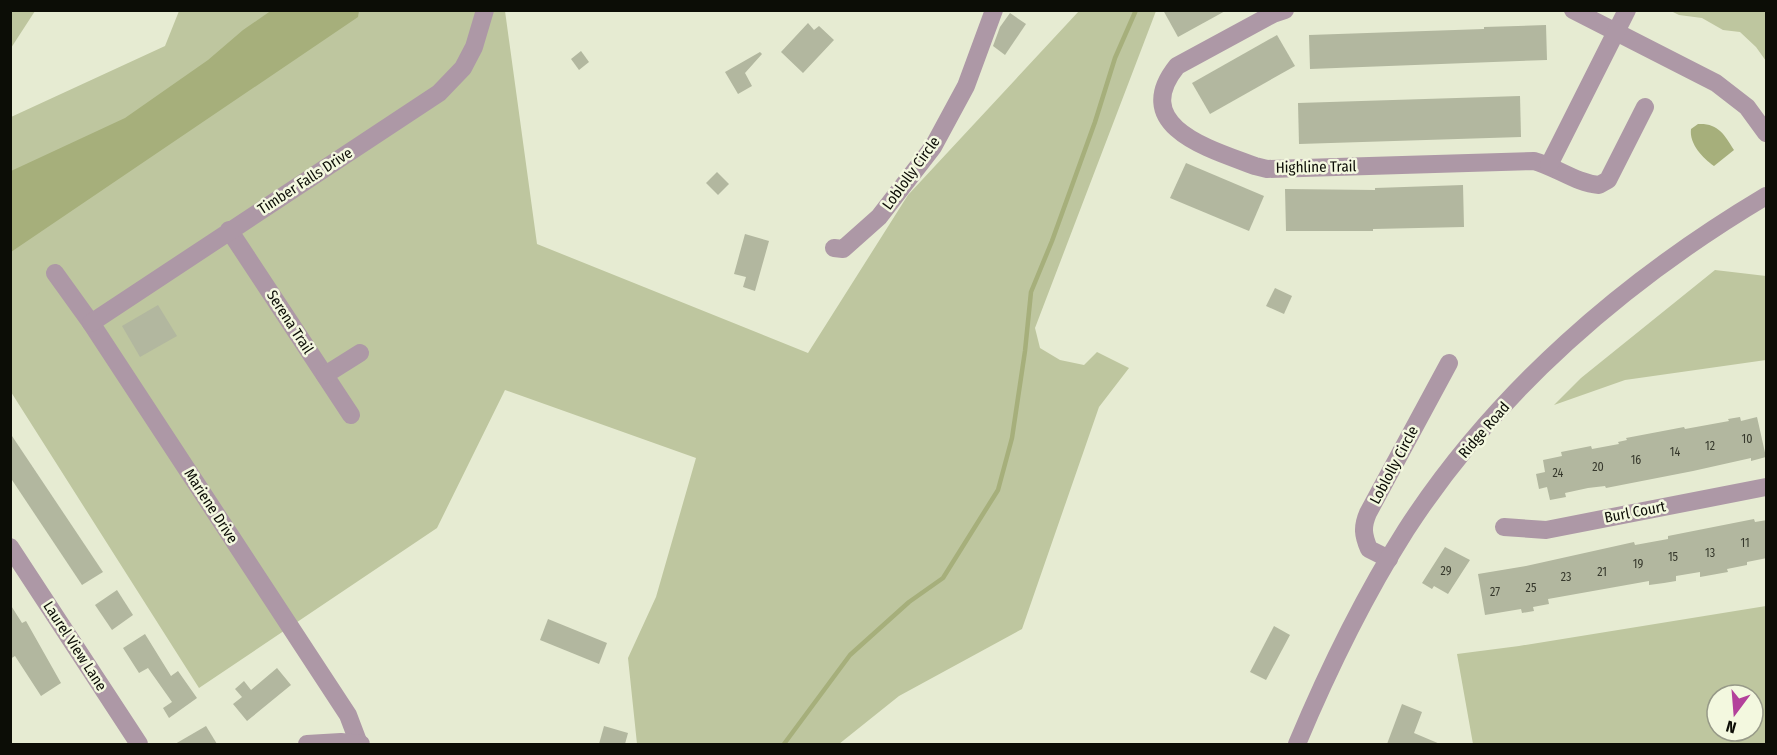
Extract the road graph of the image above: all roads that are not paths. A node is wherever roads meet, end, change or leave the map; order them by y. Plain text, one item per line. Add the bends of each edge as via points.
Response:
1 (485, 10) edge
2 (994, 10) edge
3 (1285, 10) edge
4 (1573, 10) edge
5 (1627, 10) edge
6 (1616, 33) junction
7 (1645, 107) dead end
8 (1767, 133) edge
9 (1549, 165) junction
10 (1767, 196) edge
11 (229, 230) junction
12 (834, 248) dead end
13 (55, 273) dead end
14 (91, 323) junction
15 (360, 353) dead end
16 (1449, 363) dead end
17 (325, 375) junction
18 (351, 415) dead end
19 (1767, 486) edge
20 (1504, 526) dead end
21 (10, 547) edge
22 (1389, 559) junction
23 (139, 744) edge
24 (308, 744) edge
25 (360, 744) edge
26 (1297, 744) edge

1 - 11 street, Timber Falls Drive via 463,68 439,93
2 - 12 street, Loblolly Circle via 966,86 933,147 879,217 843,249
3 - 9 street, Highline Trail via 1177,66 1163,93 1164,108 1175,129 1197,142 1267,169 1534,161
4 - 6 street
5 - 6 street
6 - 8 street via 1716,83 1747,107
6 - 9 street
7 - 9 street, Highline Trail via 1608,180 1590,184
10 - 22 street, Ridge Road via 1671,258 1611,304 1551,358 1461,455
11 - 14 street, Timber Falls Drive
11 - 17 street, Serena Trail
13 - 14 street, Mariene Drive
14 - 25 street, Mariene Drive via 348,715
15 - 17 street
16 - 22 street, Loblolly Circle via 1363,525 1369,549
17 - 18 street, Serena Trail
19 - 20 street, Burl Court via 1546,530
21 - 23 street, Laurel View Lane
22 - 26 street, Ridge Road via 1327,673
24 - 25 street

